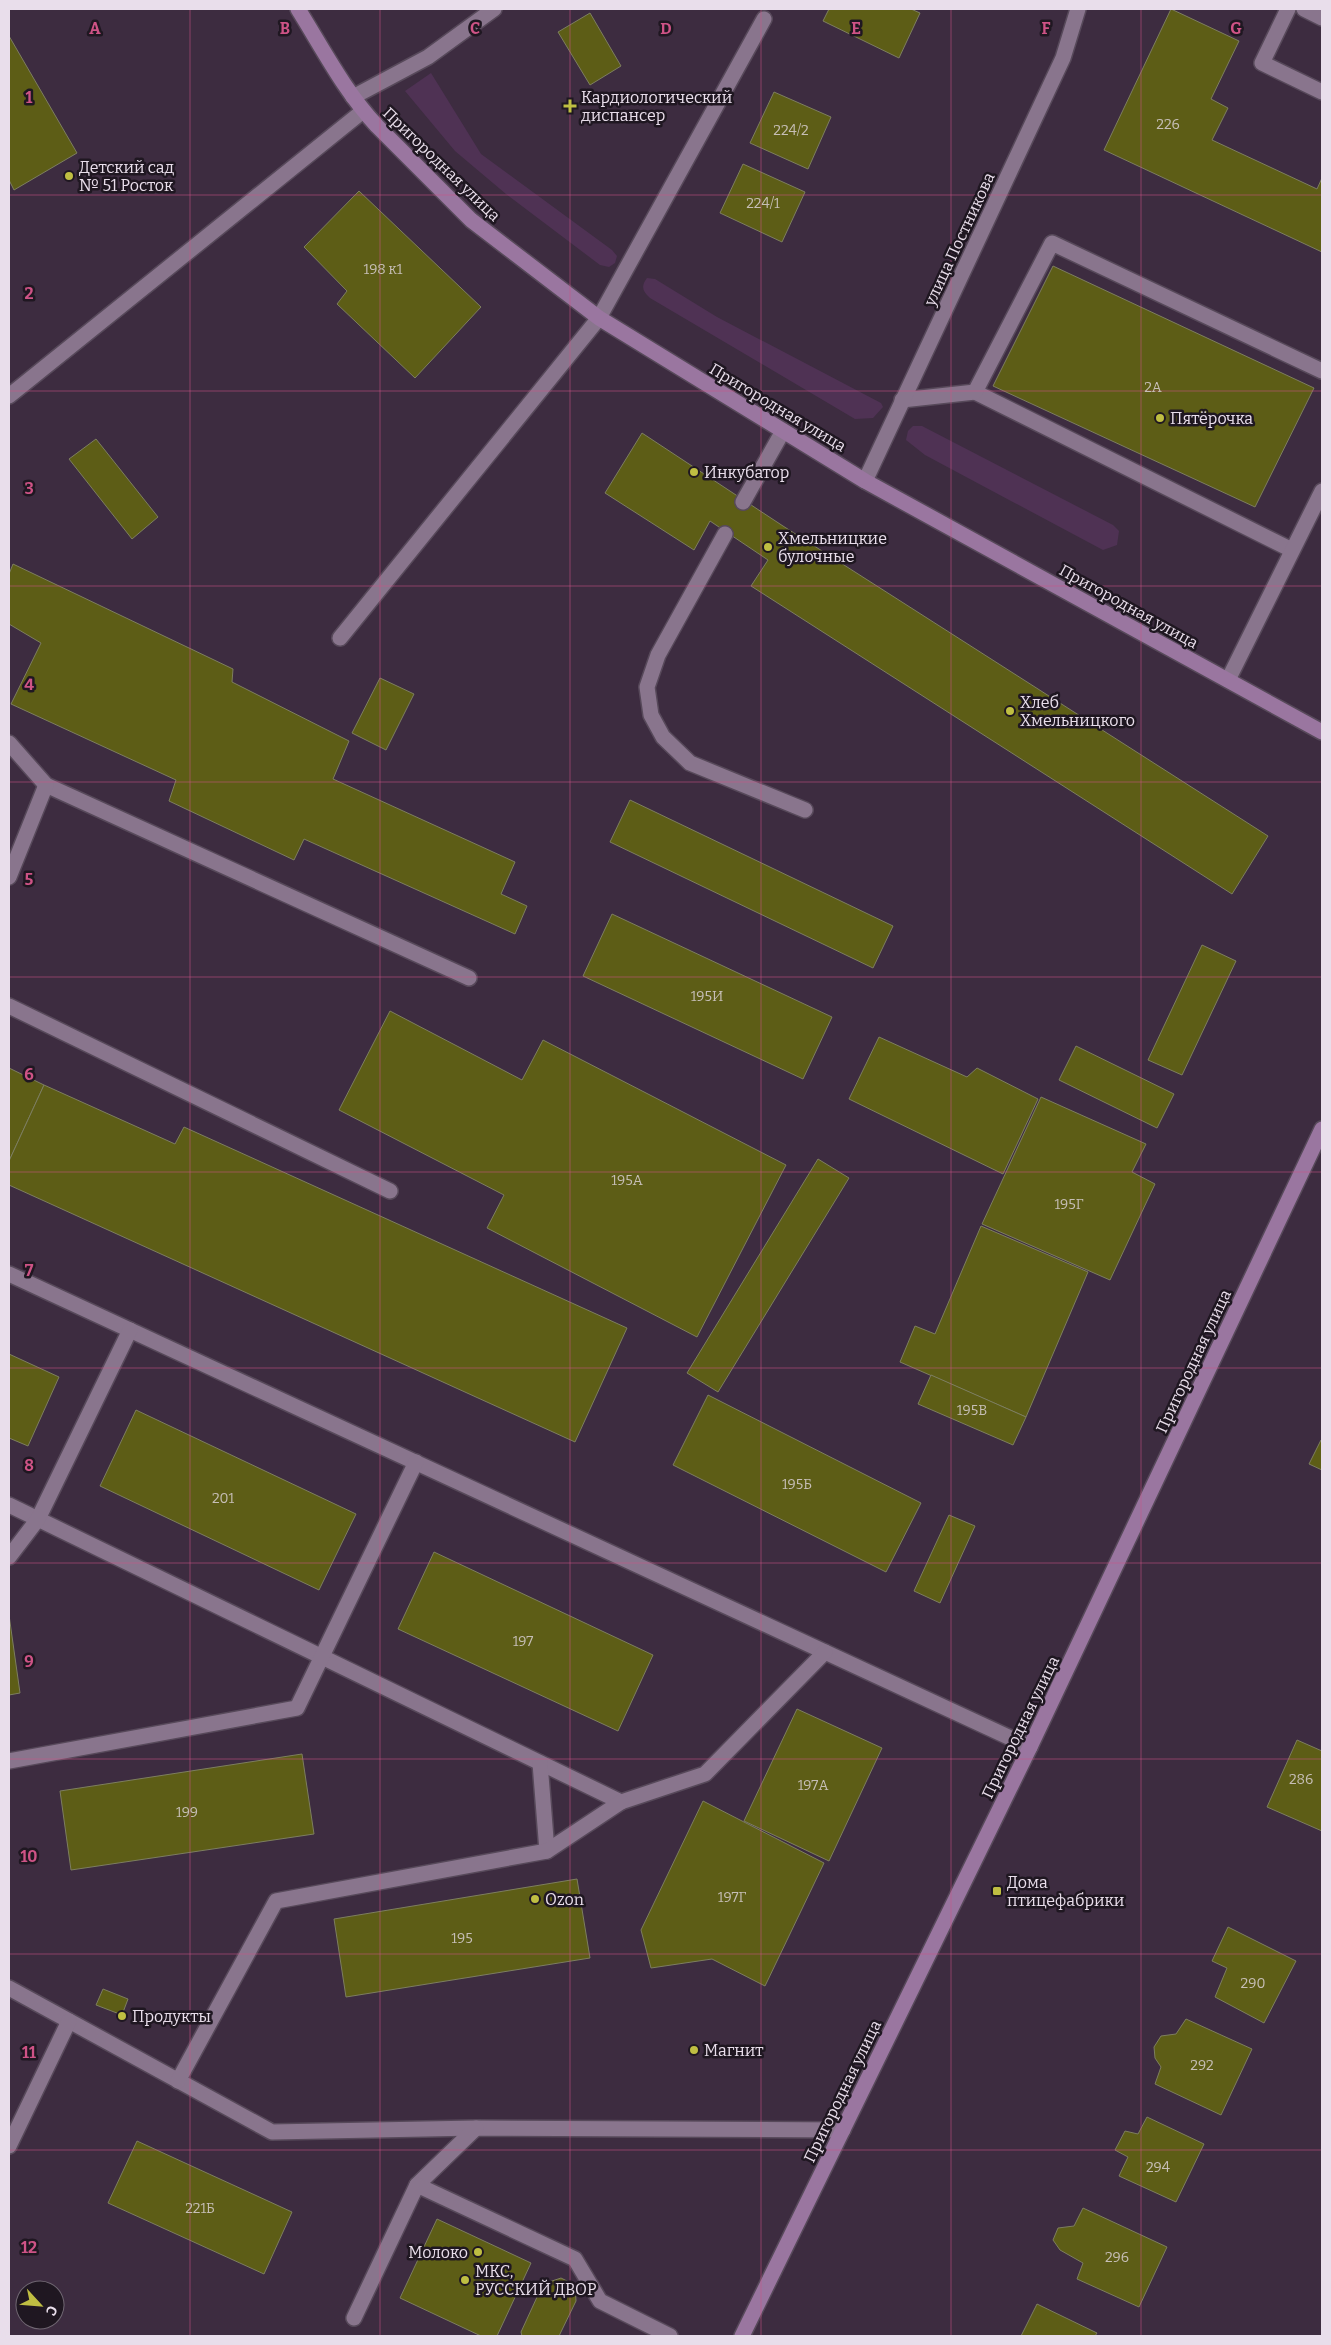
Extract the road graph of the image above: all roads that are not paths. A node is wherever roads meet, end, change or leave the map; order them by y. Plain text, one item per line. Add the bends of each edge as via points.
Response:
1 (298, 9) edge
2 (494, 9) edge
3 (1078, 9) edge
4 (1288, 9) edge
5 (1304, 9) edge
6 (1322, 18) edge
7 (764, 19) dead end
8 (1322, 92) edge
9 (354, 97) junction
10 (363, 111) junction
11 (598, 318) junction
12 (1322, 371) edge
13 (975, 392) junction
14 (9, 396) edge
15 (902, 400) junction
16 (783, 431) junction
17 (865, 481) junction
18 (1322, 490) edge
19 (743, 502) dead end
20 (725, 534) dead end
21 (1292, 550) junction
22 (340, 638) dead end
23 (1228, 680) junction
24 (1322, 732) edge
25 (9, 743) edge
26 (46, 785) junction
27 (805, 810) dead end
28 (9, 877) edge
29 (470, 978) dead end
30 (9, 1006) edge
31 (1322, 1129) edge
32 (390, 1191) dead end
33 (9, 1274) edge
34 (130, 1330) junction
35 (416, 1462) junction
36 (9, 1505) edge
37 (38, 1519) junction
38 (9, 1557) edge
39 (824, 1652) junction
40 (321, 1657) junction
41 (1030, 1747) junction
42 (9, 1760) edge
43 (540, 1763) junction
44 (621, 1802) junction
45 (547, 1851) junction
46 (9, 1988) edge
47 (69, 2021) junction
48 (178, 2081) junction
49 (476, 2128) junction
50 (843, 2130) junction
51 (9, 2146) edge
52 (417, 2185) junction
53 (354, 2318) dead end
54 (670, 2336) edge
55 (742, 2336) edge

1 - 9 street, Пригородная улица
2 - 9 street via 428,57
3 - 15 street, улица Постникова via 1063,58
4 - 8 street via 1262,63
5 - 6 street
7 - 11 street
9 - 10 street, Пригородная улица
10 - 11 street, Пригородная улица via 471,220
10 - 14 street
11 - 16 street, Пригородная улица
11 - 22 street
12 - 13 street via 1052,243
13 - 15 street
13 - 21 street
15 - 17 street, улица Постникова
16 - 17 street, Пригородная улица
16 - 19 street
17 - 23 street, Пригородная улица
18 - 21 street
20 - 27 street via 658,655 648,687 651,715 663,737 690,763
21 - 23 street
23 - 24 street, Пригородная улица
25 - 26 street
26 - 28 street
26 - 29 street
30 - 32 street
31 - 41 street, Пригородная улица
33 - 34 street
34 - 35 street
34 - 37 street
35 - 39 street
35 - 40 street
36 - 37 street
37 - 38 street
37 - 40 street
39 - 41 street
39 - 44 street via 705,1774
40 - 42 street via 297,1708
40 - 43 street
41 - 50 street, Пригородная улица
43 - 44 street
43 - 45 street
44 - 45 street
45 - 48 street via 276,1901
46 - 47 street
47 - 48 street
47 - 51 street
48 - 49 street via 272,2132
49 - 50 street
49 - 52 street
50 - 55 street, Пригородная улица
52 - 53 street
52 - 54 street via 575,2259 600,2301

